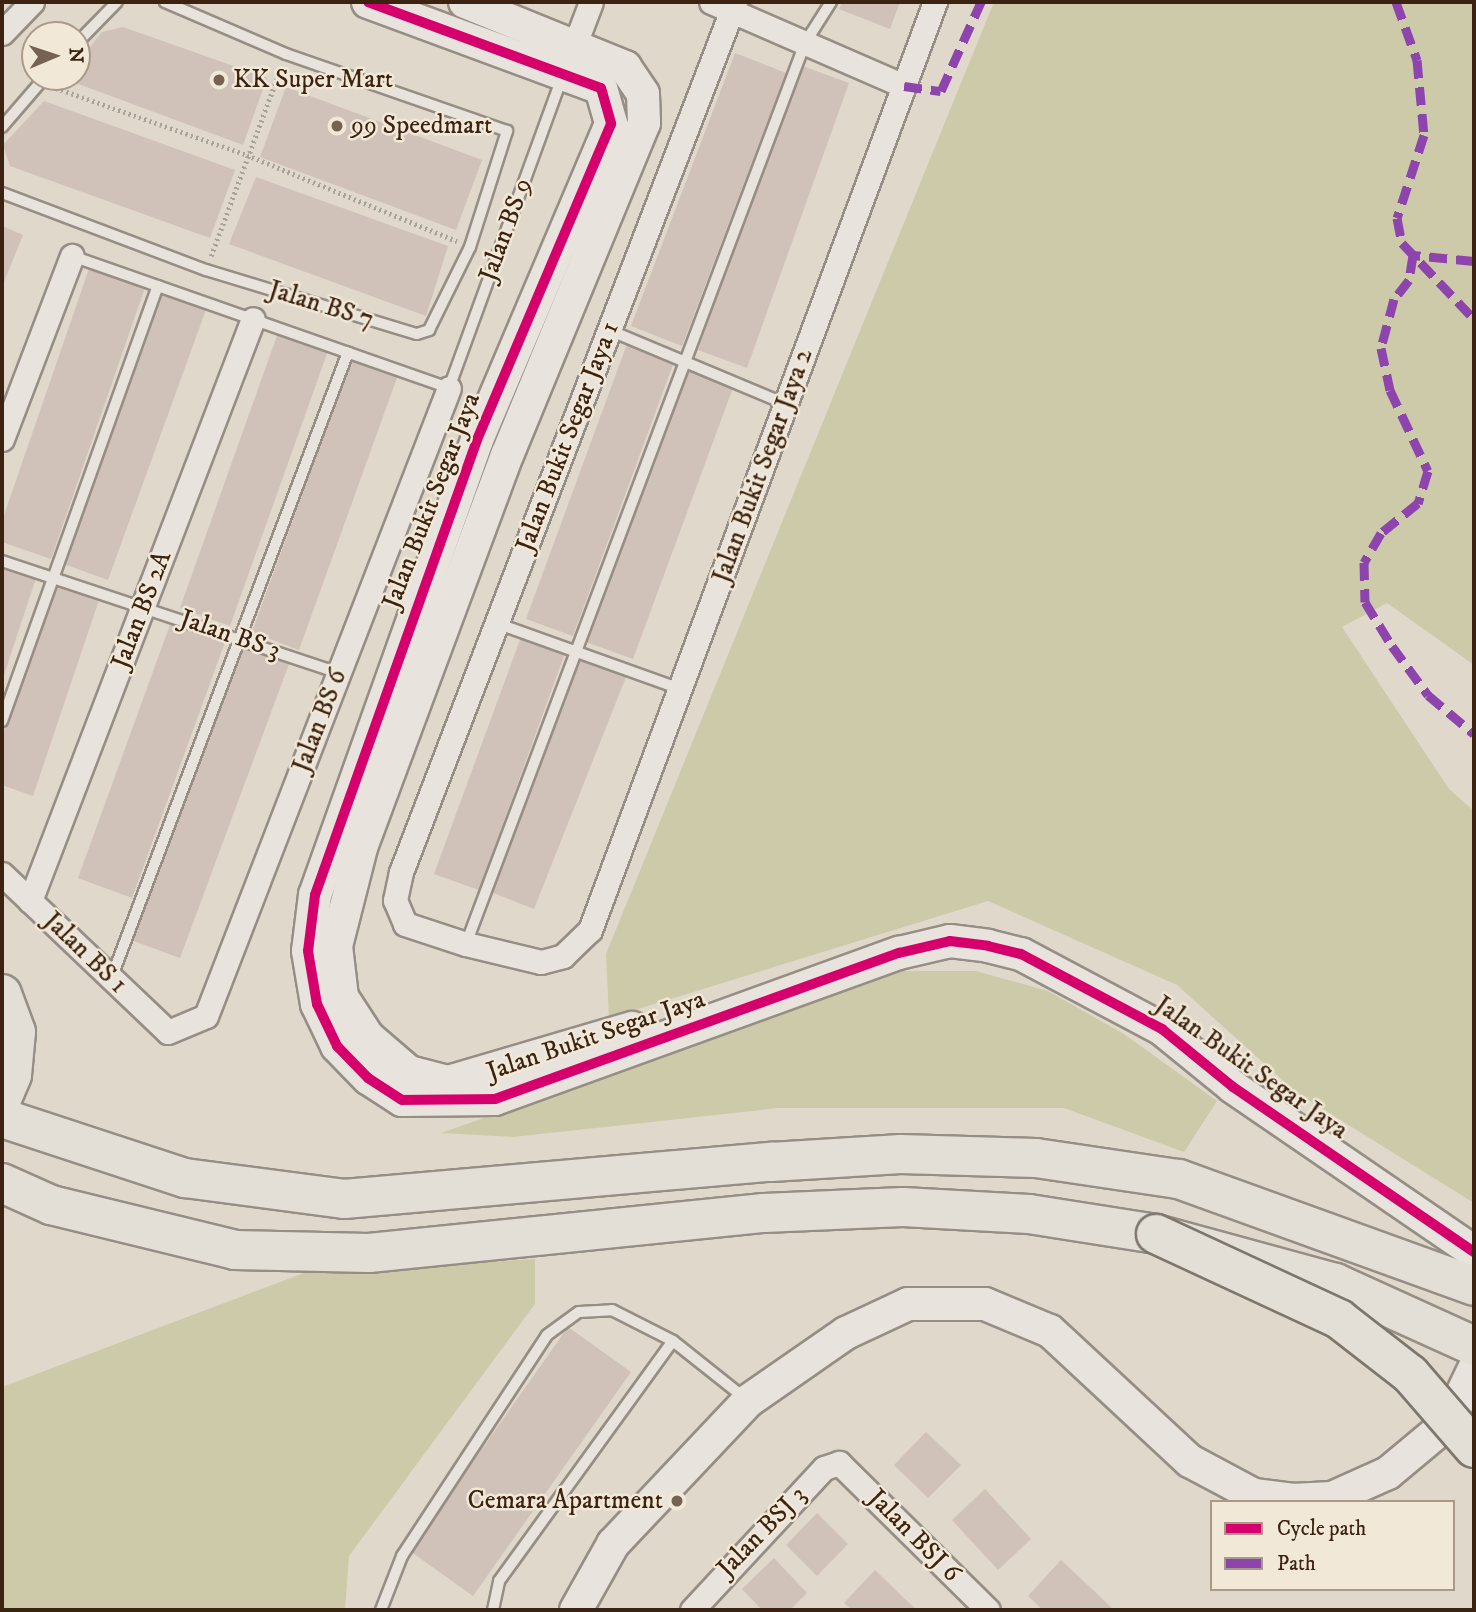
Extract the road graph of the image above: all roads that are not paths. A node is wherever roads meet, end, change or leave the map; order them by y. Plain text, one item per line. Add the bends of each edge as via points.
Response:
1 (32, 2) edge
2 (117, 2) edge
3 (165, 2) edge
4 (368, 2) edge
5 (465, 2) edge
6 (591, 2) edge
7 (710, 2) edge
8 (831, 2) edge
9 (935, 2) edge
10 (734, 6) edge
11 (91, 29) edge
12 (2, 33) edge
13 (576, 42) junction
14 (805, 43) junction
15 (564, 72) junction
16 (904, 86) junction
17 (33, 91) edge
18 (2, 127) edge
19 (2, 193) edge
20 (72, 256) joint
21 (158, 286) junction
22 (253, 319) junction
23 (609, 330) junction
24 (348, 352) junction
25 (683, 360) junction
26 (449, 388) junction
27 (786, 404) junction
28 (2, 439) edge
29 (2, 561) edge
30 (54, 577) junction
31 (144, 605) junction
32 (496, 623) junction
33 (242, 639) junction
34 (575, 648) junction
35 (338, 673) junction
36 (680, 689) junction
37 (2, 721) edge
38 (2, 874) edge
39 (30, 901) junction
40 (590, 930) joint
41 (466, 944) junction
42 (111, 979) junction
43 (2, 994) edge
44 (168, 1032) joint
45 (2, 1098) edge
46 (2, 1118) edge
47 (2, 1183) edge
48 (1474, 1229) edge
49 (1156, 1234) junction
50 (1474, 1252) edge
51 (1474, 1286) edge
52 (673, 1341) junction
53 (1474, 1346) edge
54 (1474, 1369) edge
55 (748, 1401) junction
56 (1474, 1448) edge
57 (839, 1463) joint
58 (703, 1606) edge
59 (381, 1610) edge
60 (493, 1610) edge
61 (576, 1610) edge
62 (988, 1610) edge

1 - 12 street
2 - 11 lane
3 - 19 lane, Jalan BS 7 via 286,54 498,124 508,142 470,247 437,320 417,334 205,270
4 - 15 street
5 - 13 street
6 - 13 street
7 - 10 street
8 - 14 lane
9 - 16 street, Jalan Bukit Segar Jaya 2
10 - 14 street
10 - 23 street, Jalan Bukit Segar Jaya 1
13 - 15 street
13 - 48 street, Jalan Bukit Segar Jaya via 625,67 643,94 644,122 507,455 343,899 336,946 342,997 369,1037 409,1072 448,1083 487,1076 890,935 971,921 1047,947 1170,1009 1280,1097
14 - 16 street
14 - 25 lane
15 - 26 lane, Jalan BS 9
15 - 50 street, Jalan Bukit Segar Jaya via 601,88 611,124 477,440 315,895 308,951 317,1004 337,1045 368,1078 402,1100 495,1099 899,953 950,941 988,946 1021,954 1163,1029 1233,1087
16 - 27 street, Jalan Bukit Segar Jaya 2
17 - 18 lane
20 - 21 lane
20 - 28 street
21 - 22 lane
21 - 30 lane
22 - 24 lane
22 - 31 street, Jalan BS 2A
23 - 25 lane
23 - 32 street, Jalan Bukit Segar Jaya 1
24 - 26 lane
24 - 33 lane
25 - 27 lane
25 - 34 lane
26 - 35 street, Jalan BS 6
27 - 36 street, Jalan Bukit Segar Jaya 2
29 - 30 lane, Jalan BS 3
30 - 31 lane, Jalan BS 3
30 - 37 lane
31 - 33 lane, Jalan BS 3
31 - 39 street, Jalan BS 2A
32 - 34 lane
32 - 41 street, Jalan Bukit Segar Jaya 1 via 401,872 395,900 405,924
33 - 35 lane, Jalan BS 3
33 - 42 lane
34 - 36 lane
34 - 41 lane
35 - 44 street, Jalan BS 6 via 206,1016
36 - 40 street, Jalan Bukit Segar Jaya 2
38 - 39 street, Jalan BS 1
39 - 42 street, Jalan BS 1
40 - 41 street, Jalan Bukit Segar Jaya 1 via 563,956 541,962
42 - 44 street, Jalan BS 1
43 - 45 highway via 16,1032 12,1075
46 - 51 highway via 82,1149 185,1178 344,1199 797,1160 901,1154 1036,1158 1179,1179
47 - 49 highway via 51,1205 235,1250 369,1253 764,1213 903,1207 1028,1214
49 - 53 highway, bridge via 1335,1283
49 - 56 highway, bridge via 1339,1319 1410,1374
52 - 55 lane
52 - 59 lane via 612,1310 579,1312 547,1335 402,1556
52 - 60 lane via 499,1581
54 - 55 street via 1448,1423 1388,1473 1332,1498 1292,1500 1254,1495 1190,1461 1050,1331 985,1304 908,1304 846,1333
55 - 61 street via 613,1544
57 - 58 street, Jalan BSJ 3 via 824,1468
57 - 62 street, Jalan BSJ 6

